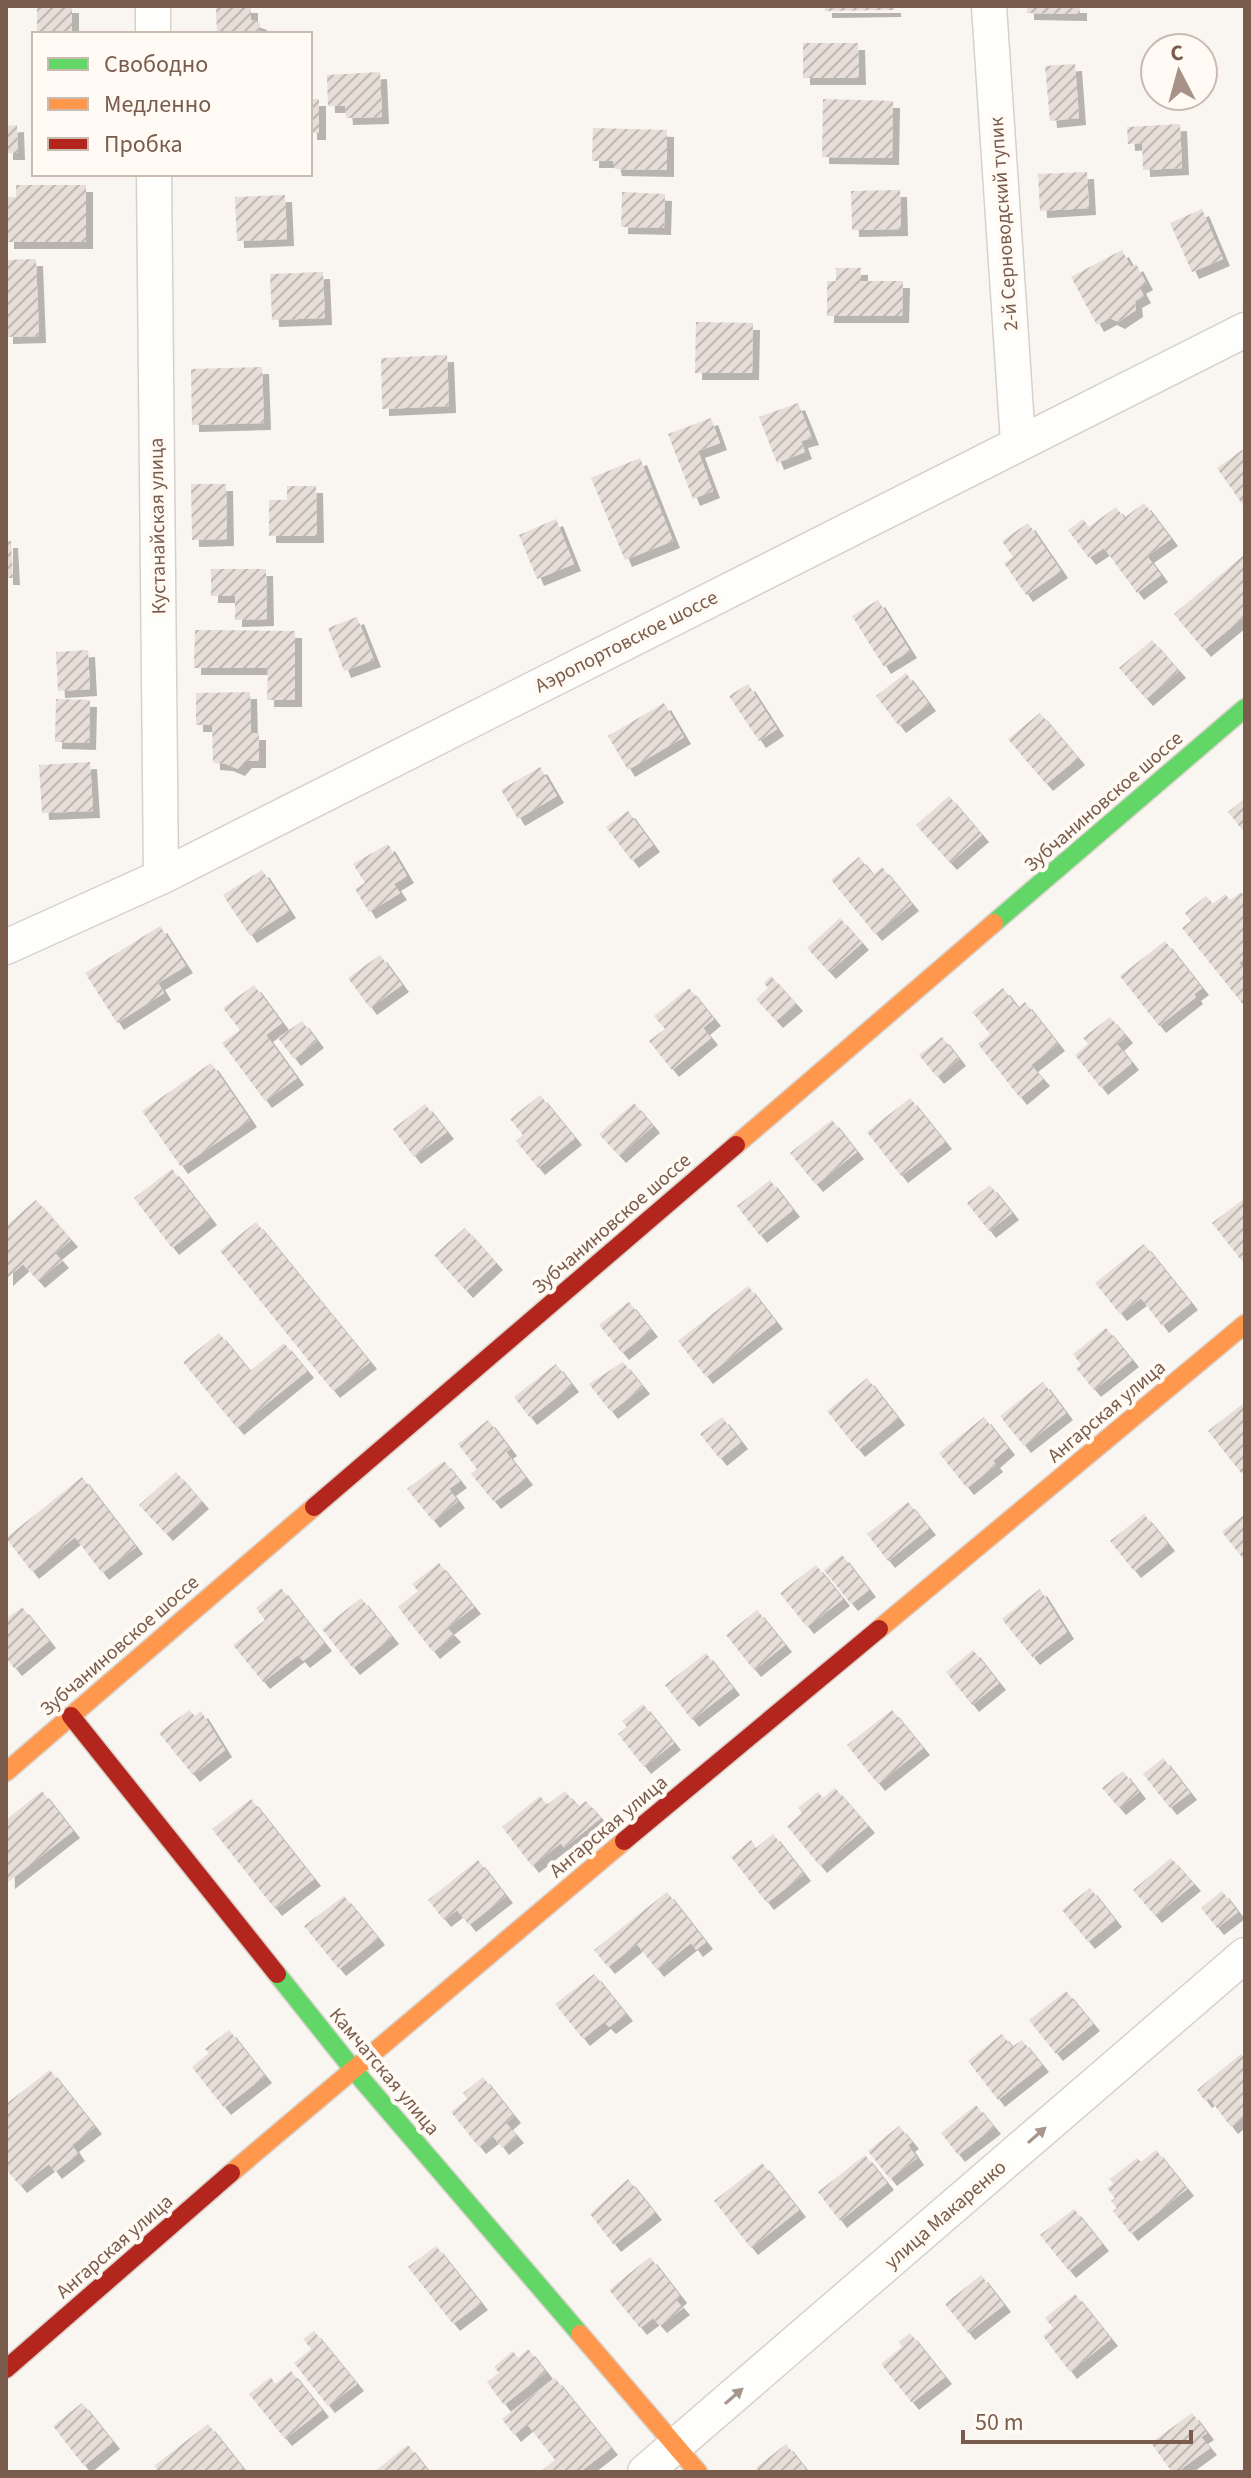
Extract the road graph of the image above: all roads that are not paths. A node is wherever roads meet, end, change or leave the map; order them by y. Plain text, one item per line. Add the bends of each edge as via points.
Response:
1 (153, 6) edge
2 (989, 6) edge
3 (153, 32) edge
4 (154, 176) edge
5 (1245, 330) edge
6 (1018, 442) junction
7 (1245, 708) edge
8 (161, 877) junction
9 (6, 947) edge
10 (1245, 1324) edge
11 (71, 1716) junction
12 (6, 1772) edge
13 (1245, 1955) edge
14 (352, 2068) junction
15 (6, 2369) edge
16 (686, 2460) edge
17 (645, 2472) edge

1 - 3 street
2 - 6 street, 2-й Серноводский тупик
4 - 8 street, Кустанайская улица
5 - 6 street, Аэропортовское шоссе
6 - 8 street, Аэропортовское шоссе
7 - 11 street, Зубчаниновское шоссе
8 - 9 street, Аэропортовское шоссе
10 - 14 street, Ангарская улица
11 - 12 street, Зубчаниновское шоссе
11 - 14 street, Камчатская улица
16 -> 13 street, улица Макаренко
14 - 15 street, Ангарская улица
14 - 16 street, Камчатская улица
16 - 17 street, улица Макаренко

